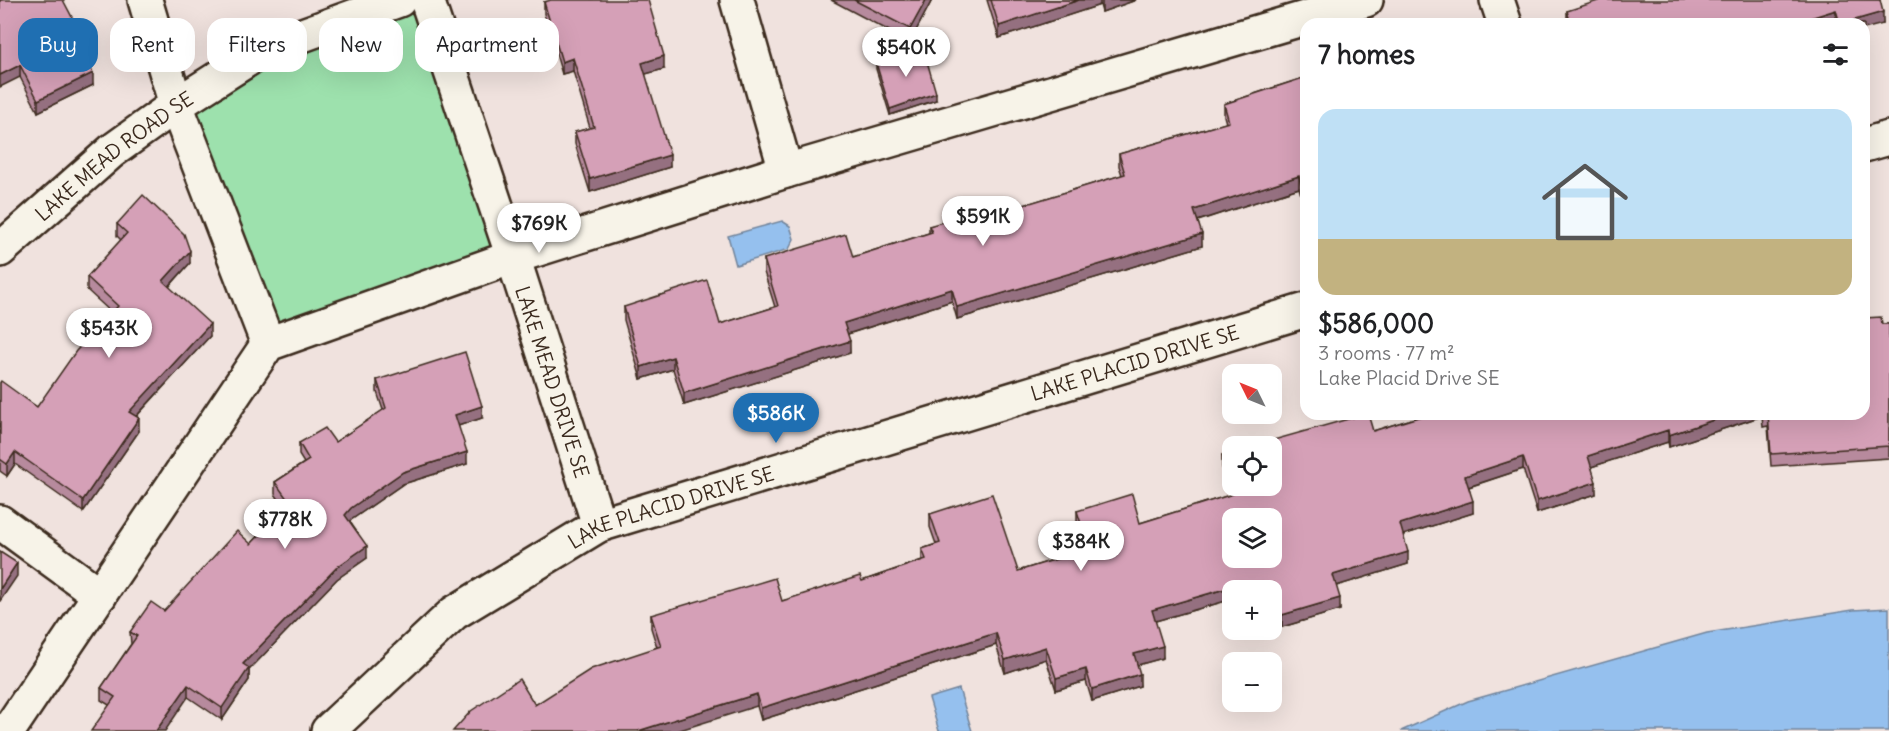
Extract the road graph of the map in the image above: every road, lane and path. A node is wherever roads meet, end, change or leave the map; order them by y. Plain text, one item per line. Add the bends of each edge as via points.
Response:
1 (145, 0) edge
2 (399, 0) edge
3 (427, 0) edge
4 (737, 0) edge
5 (1366, 0) edge
6 (1497, 0) edge
7 (1305, 18) edge
8 (1502, 18) edge
9 (1300, 19) edge
10 (176, 105) junction
11 (1889, 138) edge
12 (1870, 143) edge
13 (786, 171) junction
14 (0, 249) edge
15 (513, 257) junction
16 (1300, 312) edge
17 (268, 344) junction
18 (0, 522) edge
19 (599, 525) junction
20 (100, 595) junction
21 (8, 731) edge
22 (328, 731) edge

1 - 10 street
2 - 10 street, LAKE MEAD ROAD SE via 264,50
3 - 15 street, LAKE MEAD DRIVE SE
4 - 13 street
5 - 7 street
6 - 8 street
9 - 13 street
10 - 14 street, LAKE MEAD ROAD SE via 112,151
10 - 17 street
11 - 12 street
13 - 15 street
15 - 17 street
15 - 19 street, LAKE MEAD DRIVE SE
16 - 19 street, LAKE PLACID DRIVE SE
17 - 20 street
18 - 20 street
19 - 22 street, LAKE PLACID DRIVE SE via 454,613
20 - 21 street

